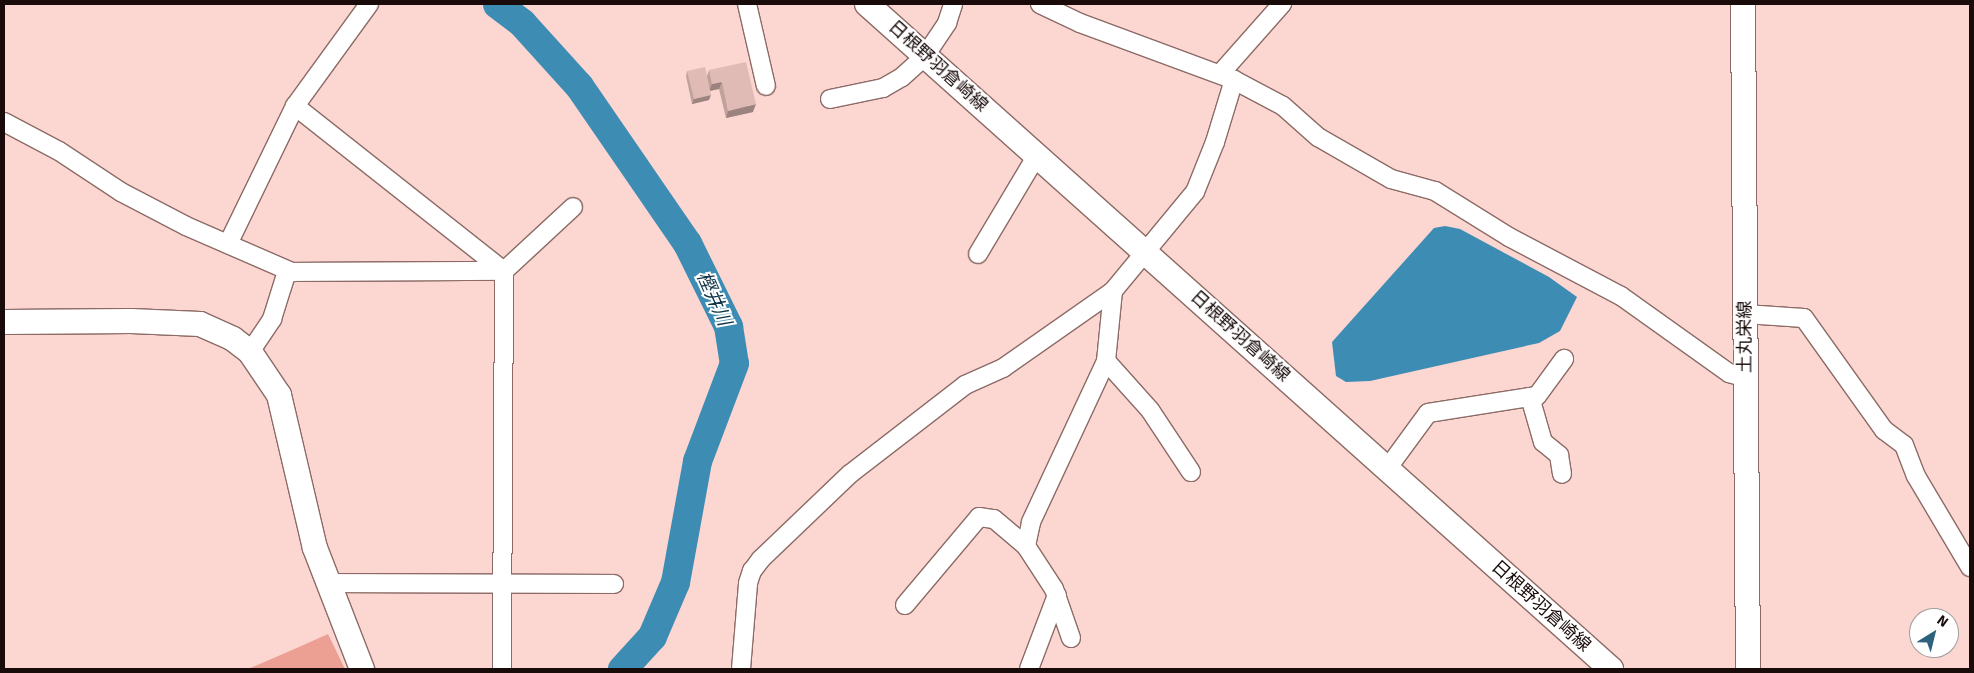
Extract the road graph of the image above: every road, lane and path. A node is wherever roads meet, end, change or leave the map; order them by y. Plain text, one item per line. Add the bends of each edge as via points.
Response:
1 (369, 4) edge
2 (748, 4) edge
3 (867, 4) edge
4 (953, 4) edge
5 (1041, 4) edge
6 (1282, 4) edge
7 (1742, 4) edge
8 (926, 56) junction
9 (1227, 77) junction
10 (766, 86) dead end
11 (830, 99) dead end
12 (295, 106) junction
13 (4, 122) edge
14 (1037, 155) junction
15 (573, 207) dead end
16 (228, 244) junction
17 (1146, 252) junction
18 (978, 254) dead end
19 (287, 270) junction
20 (504, 271) junction
21 (1113, 291) junction
22 (1745, 314) junction
23 (4, 322) edge
24 (250, 352) junction
25 (1564, 360) dead end
26 (1106, 361) junction
27 (1746, 378) junction
28 (1530, 397) junction
29 (1387, 469) junction
30 (1191, 472) dead end
31 (1562, 474) dead end
32 (1026, 546) junction
33 (1970, 567) edge
34 (328, 583) junction
35 (614, 584) dead end
36 (503, 585) junction
37 (1057, 595) junction
38 (905, 605) dead end
39 (1071, 638) dead end
40 (362, 669) edge
41 (502, 669) edge
42 (741, 669) edge
43 (1029, 669) edge
44 (1611, 669) edge
45 (1748, 669) edge

1 - 12 street
2 - 10 street
3 - 8 main road, 日根野羽倉崎線
4 - 8 street via 947,23
5 - 9 street via 1080,23
6 - 9 street
7 - 22 main road, 土丸栄線
8 - 11 street via 902,77 883,88
8 - 14 main road, 日根野羽倉崎線
9 - 17 street via 1215,142 1195,192
9 - 27 street via 1283,106 1318,137 1391,179 1435,191 1509,237 1621,296 1729,373
12 - 16 street
12 - 20 street
13 - 16 street via 59,151 121,192
14 - 17 main road, 日根野羽倉崎線
14 - 18 street
15 - 20 street
16 - 19 street
17 - 21 street
17 - 29 main road, 日根野羽倉崎線
19 - 20 street
19 - 24 street via 272,319
20 - 36 street
21 - 26 street
21 - 42 street via 1003,368 965,385 850,474 761,560 748,583
22 - 27 main road, 土丸栄線
22 - 33 street via 1804,318 1884,430 1904,445 1916,476
23 - 24 main road via 200,324
24 - 34 main road via 279,394 315,548
25 - 28 street via 1537,396
26 - 30 street via 1150,410
26 - 32 street via 1031,522
27 - 45 main road, 土丸栄線
28 - 29 street via 1428,413
28 - 31 street via 1542,442 1559,455
29 - 44 main road, 日根野羽倉崎線
32 - 37 street
32 - 38 street via 994,519 979,517
34 - 36 street
34 - 40 main road
35 - 36 street
36 - 41 street
37 - 39 street
37 - 43 street

